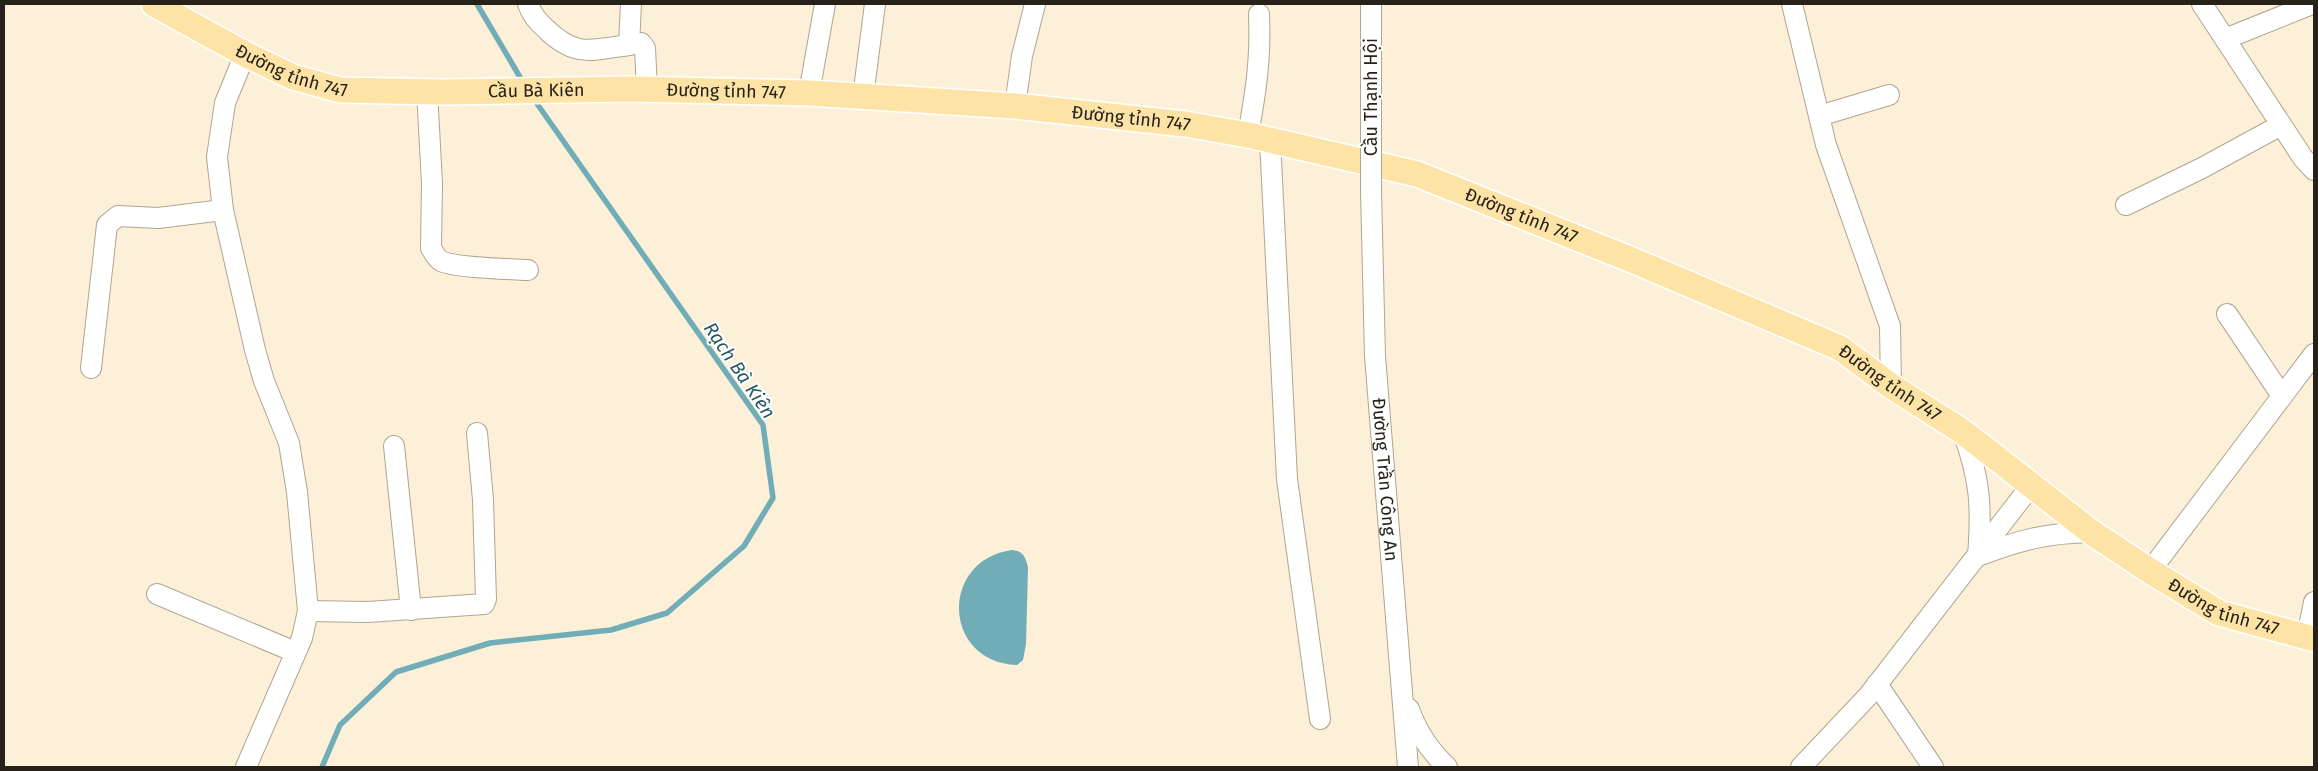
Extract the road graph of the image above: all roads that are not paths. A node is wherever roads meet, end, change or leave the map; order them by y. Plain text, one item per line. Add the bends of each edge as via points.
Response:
1 (154, 4) edge
2 (528, 4) edge
3 (630, 4) edge
4 (826, 4) edge
5 (875, 4) edge
6 (1035, 4) edge
7 (1371, 4) edge
8 (1792, 4) edge
9 (2202, 4) edge
10 (2312, 4) edge
11 (1259, 14) dead end
12 (2225, 39) junction
13 (629, 45) junction
14 (245, 54) junction
15 (639, 90) junction
16 (435, 91) junction
17 (809, 93) junction
18 (1890, 95) dead end
19 (863, 97) junction
20 (1015, 106) junction
21 (1819, 116) junction
22 (2281, 125) junction
23 (1259, 137) junction
24 (2314, 170) edge
25 (1371, 191) joint
26 (2126, 205) dead end
27 (223, 210) junction
28 (528, 270) dead end
29 (2227, 314) dead end
30 (2314, 354) edge
31 (91, 368) dead end
32 (1890, 386) junction
33 (2282, 396) junction
34 (1963, 432) junction
35 (477, 433) dead end
36 (394, 446) dead end
37 (2030, 487) junction
38 (2091, 532) junction
39 (1978, 556) junction
40 (2150, 571) junction
41 (158, 594) dead end
42 (2314, 602) edge
43 (411, 610) junction
44 (308, 611) junction
45 (2310, 638) edge
46 (295, 652) junction
47 (1877, 684) junction
48 (1401, 685) junction
49 (1320, 719) dead end
50 (246, 767) edge
51 (1408, 767) edge
52 (1446, 767) edge
53 (1801, 767) edge
54 (1933, 767) edge

1 - 14 main road, Đường tỉnh 747
2 - 13 street via 542,26 560,43 573,49
3 - 13 street
4 - 17 street
5 - 19 street
6 - 20 street via 1022,56
7 - 25 street, Cầu Thạnh Hội, bridge
8 - 21 street
9 - 12 street
10 - 12 street
11 - 23 street
12 - 22 street
13 - 15 street via 640,43 645,48
14 - 16 main road, Đường tỉnh 747 via 293,77 340,90
14 - 27 street via 225,103 217,157
15 - 16 main road, Cầu Bà Kiên
15 - 17 main road, Đường tỉnh 747
16 - 28 street via 431,248 436,258 442,262
17 - 19 main road, Đường tỉnh 747
18 - 21 street
19 - 20 main road, Đường tỉnh 747
20 - 23 main road, Đường tỉnh 747 via 1185,124
21 - 32 street via 1826,145 1890,326
22 - 24 street
22 - 26 street
23 - 32 main road, Đường tỉnh 747 via 1417,174 1840,348
23 - 49 street via 1286,472
25 - 48 street, Đường Trần Công An via 1375,356
27 - 31 street via 158,218 118,216 112,219 107,226
27 - 44 street via 264,381 289,444 298,492
29 - 33 street
30 - 33 street
32 - 34 main road, Đường tỉnh 747
33 - 40 street
34 - 37 main road, Đường tỉnh 747
34 - 39 street via 1980,492
35 - 43 street via 483,500 484,604
36 - 43 street
37 - 38 main road, Đường tỉnh 747
37 - 39 street
38 - 39 street via 2055,533 2020,540
38 - 40 main road, Đường tỉnh 747
39 - 47 street
40 - 45 main road, Đường tỉnh 747 via 2219,614
41 - 46 street
42 - 45 street
43 - 44 street
44 - 46 street
46 - 50 street
47 - 53 street
47 - 54 street
48 - 51 street, Đường Trần Công An
48 - 52 street via 1416,727 1432,753

